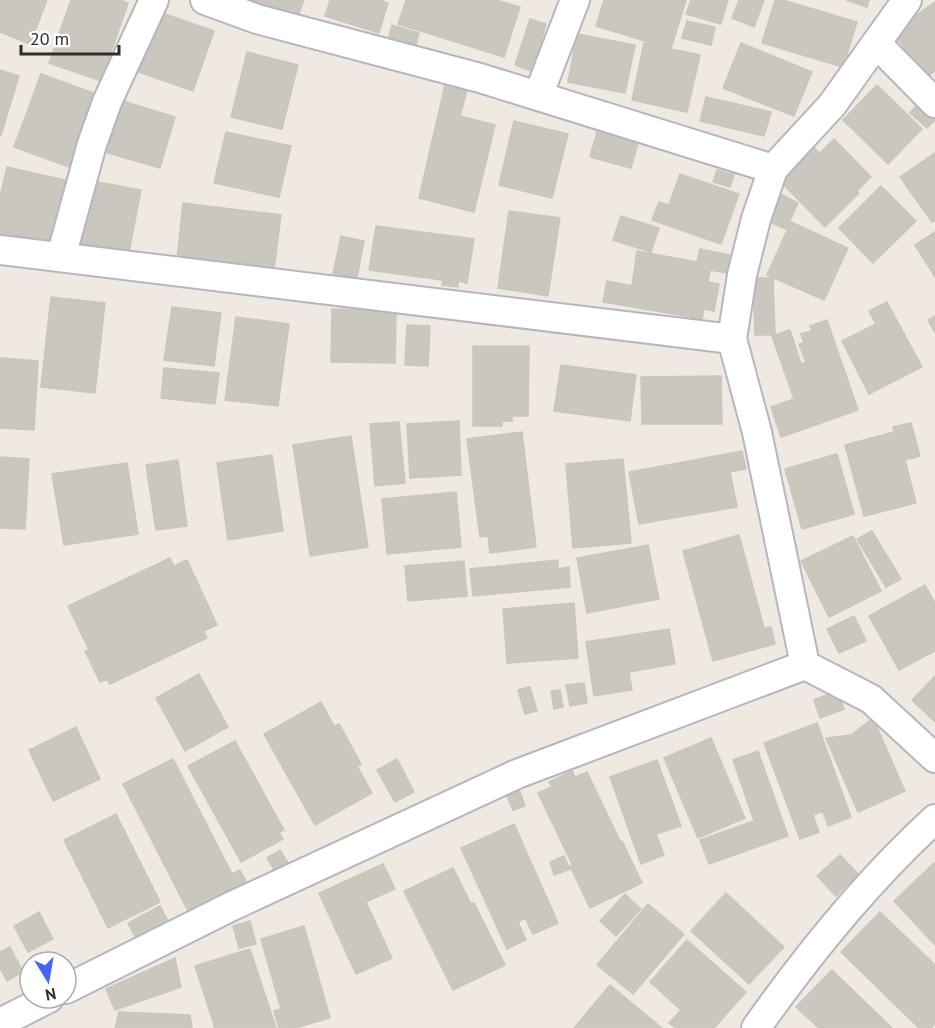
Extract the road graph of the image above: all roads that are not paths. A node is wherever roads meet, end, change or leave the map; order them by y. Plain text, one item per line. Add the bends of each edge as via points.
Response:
1 (154, 0) edge
2 (204, 0) edge
3 (575, 0) edge
4 (907, 0) edge
5 (876, 43) junction
6 (538, 96) junction
7 (935, 104) edge
8 (773, 169) junction
9 (0, 250) edge
10 (61, 257) junction
11 (732, 339) junction
12 (805, 665) junction
13 (935, 758) edge
14 (935, 819) edge
15 (78, 983) edge
16 (25, 1010) edge
17 (0, 1023) edge
18 (756, 1028) edge

1 - 10 street via 107,102
2 - 6 street via 257,20
3 - 6 street
4 - 5 street
5 - 7 street
5 - 8 street via 832,105
6 - 8 street
8 - 11 street via 742,275
9 - 10 street
10 - 11 street
11 - 12 street via 757,432
12 - 13 street via 871,699
12 - 15 street via 517,774 230,907
14 - 18 street via 848,908
16 - 17 street

